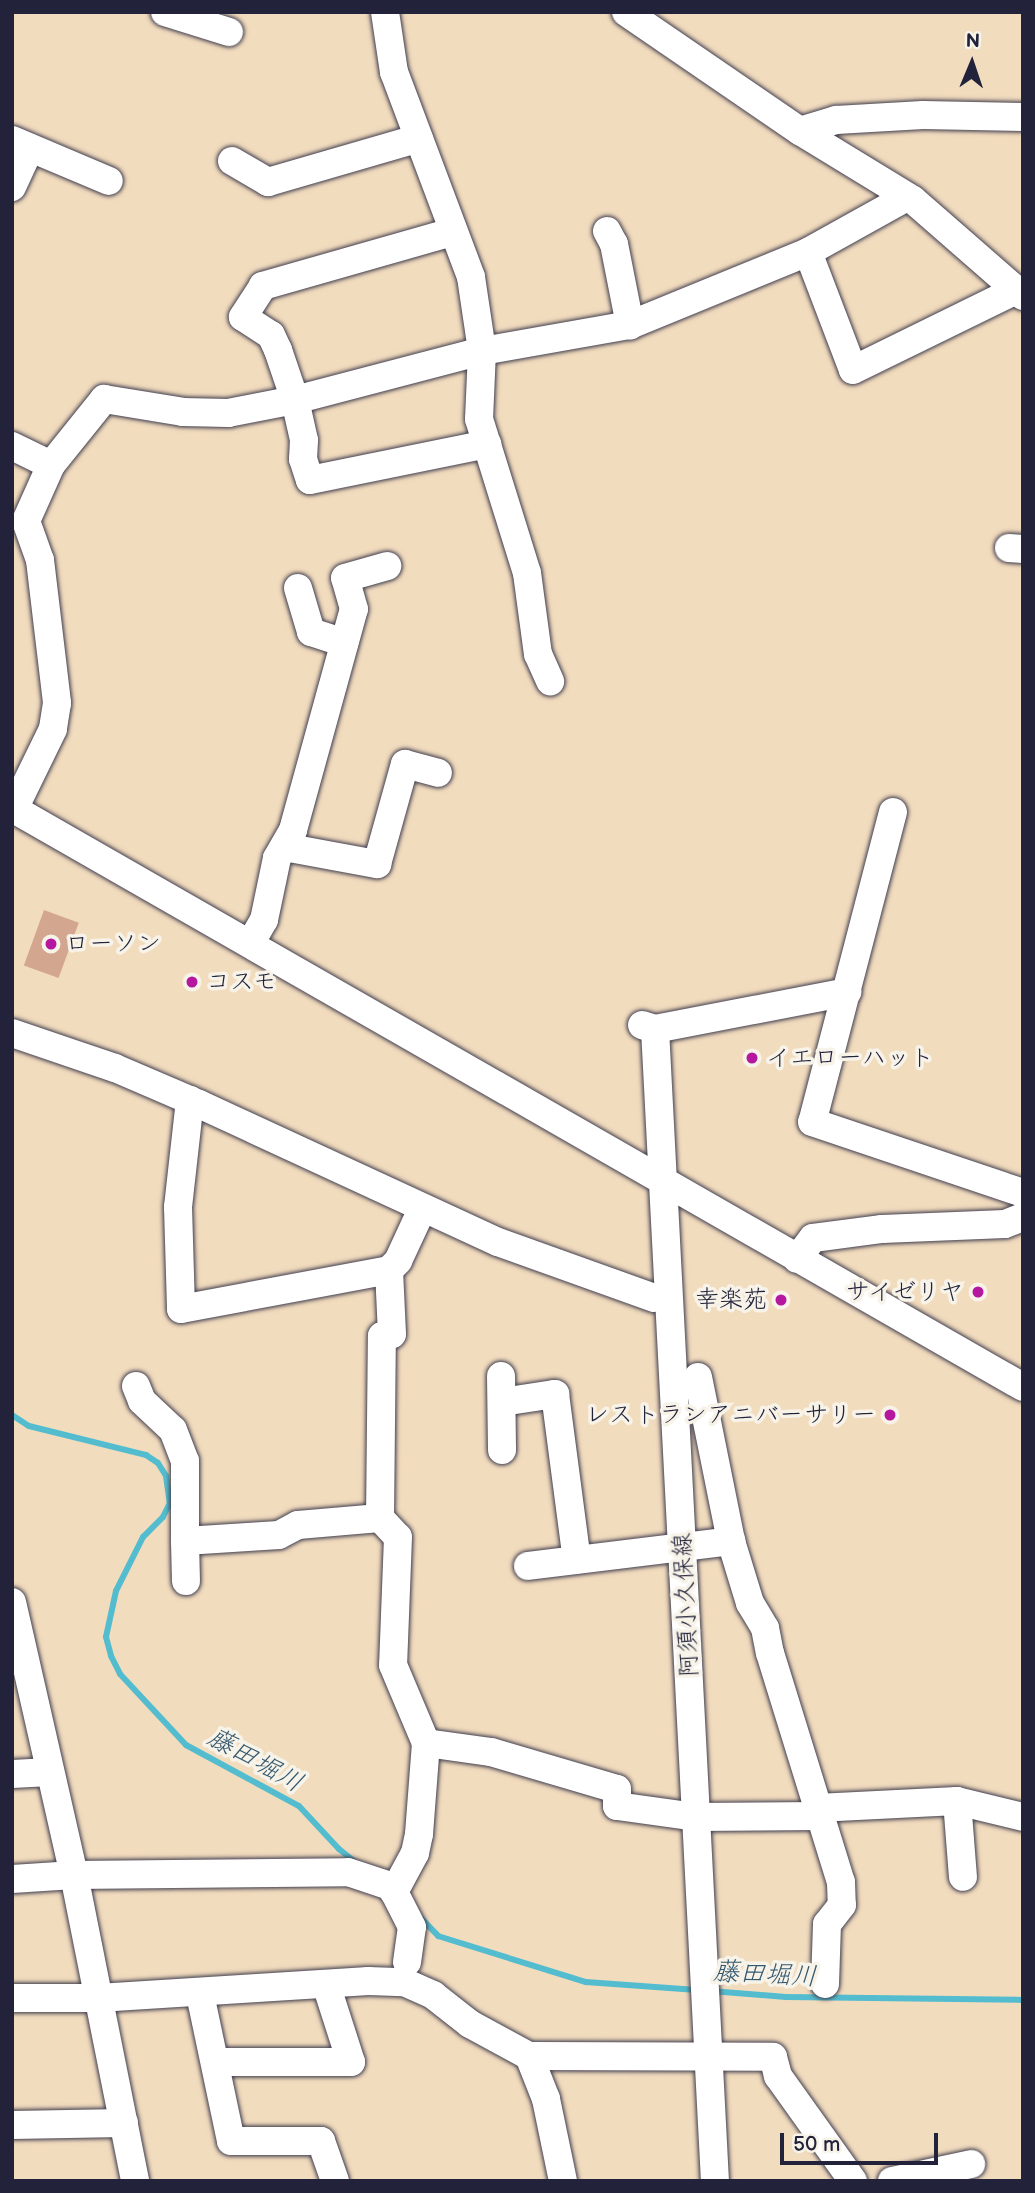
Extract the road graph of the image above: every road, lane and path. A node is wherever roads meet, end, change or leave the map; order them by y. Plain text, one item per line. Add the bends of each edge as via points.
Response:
1 (165, 12) edge
2 (385, 12) edge
3 (626, 12) edge
4 (229, 32) dead end
5 (1023, 117) edge
6 (800, 131) junction
7 (419, 138) junction
8 (21, 144) edge
9 (232, 161) dead end
10 (109, 181) dead end
11 (12, 187) edge
12 (908, 197) junction
13 (607, 231) dead end
14 (452, 232) junction
15 (808, 252) junction
16 (1019, 293) edge
17 (630, 325) junction
18 (482, 351) junction
19 (295, 400) junction
20 (487, 444) junction
21 (12, 446) edge
22 (51, 465) junction
23 (387, 566) dead end
24 (298, 588) dead end
25 (344, 643) junction
26 (550, 681) dead end
27 (438, 773) dead end
28 (13, 808) edge
29 (892, 812) dead end
30 (284, 847) junction
31 (250, 944) junction
32 (847, 992) junction
33 (12, 1033) edge
34 (190, 1100) junction
35 (664, 1182) junction
36 (1023, 1193) edge
37 (422, 1209) junction
38 (1023, 1217) edge
39 (797, 1259) junction
40 (389, 1270) junction
41 (654, 1298) dead end
42 (698, 1377) dead end
43 (136, 1386) dead end
44 (1023, 1387) edge
45 (502, 1450) dead end
46 (380, 1518) junction
47 (185, 1541) junction
48 (731, 1541) junction
49 (683, 1547) junction
50 (577, 1560) junction
51 (528, 1566) dead end
52 (186, 1581) dead end
53 (12, 1602) edge
54 (19, 1662) edge
55 (426, 1743) junction
56 (50, 1772) junction
57 (12, 1774) edge
58 (957, 1801) junction
59 (818, 1812) junction
60 (1023, 1817) edge
61 (696, 1818) junction
62 (74, 1875) junction
63 (963, 1877) dead end
64 (12, 1879) edge
65 (398, 1885) junction
66 (407, 1962) dead end
67 (326, 1984) junction
68 (825, 1984) dead end
69 (200, 1994) junction
70 (12, 1998) edge
71 (98, 1998) junction
72 (530, 2056) junction
73 (709, 2057) junction
74 (215, 2062) junction
75 (124, 2123) junction
76 (12, 2125) edge
77 (971, 2164) dead end
78 (135, 2181) edge
79 (335, 2181) edge
80 (563, 2181) edge
81 (715, 2181) edge
82 (853, 2181) edge
83 (892, 2181) edge

1 - 4 street
2 - 7 street via 394,72
3 - 6 street
5 - 6 street via 923,115 836,120
6 - 12 street
7 - 9 street via 268,181
7 - 14 street
8 - 10 street
8 - 11 street
12 - 15 street
12 - 16 street
13 - 17 street via 614,244
14 - 18 street via 471,277
14 - 19 street via 263,285 243,317 271,335
15 - 16 street via 853,370
15 - 17 street
17 - 18 street
18 - 19 street
18 - 20 street via 479,419
19 - 20 street via 310,480
19 - 22 street via 228,413 183,412 104,399
20 - 26 street via 527,573 538,654
21 - 22 street
22 - 28 street via 26,520 40,559 57,703 53,729
23 - 25 street via 345,578 354,609
24 - 25 street via 311,632
25 - 30 street via 293,830
27 - 30 street via 405,764 377,864
28 - 31 street
29 - 32 street
30 - 31 street via 277,858 264,920
31 - 35 street
32 - 35 street, 阿須小久保線 via 649,1027
32 - 36 street via 811,1122
33 - 34 street via 115,1068
34 - 37 street
34 - 40 street via 178,1207 181,1309
35 - 39 street
35 - 49 street, 阿須小久保線
37 - 40 street via 398,1261
37 - 41 street via 498,1242
38 - 39 street via 1005,1224 882,1229 813,1238
39 - 44 street
40 - 46 street via 392,1334 383,1336
42 - 48 street
43 - 47 street via 142,1401 173,1430 185,1461
45 - 50 street via 501,1389 555,1394
46 - 47 street via 298,1525 279,1535
46 - 55 street via 398,1537 393,1665
47 - 52 street
48 - 49 street
48 - 59 street via 750,1603 765,1629
49 - 50 street
49 - 61 street, 阿須小久保線
50 - 51 street
53 - 54 street
54 - 56 street
55 - 61 street via 491,1752 617,1789 617,1806
55 - 65 street via 419,1834 415,1853
56 - 57 street
56 - 62 street
58 - 59 street
58 - 60 street
58 - 63 street
59 - 61 street
59 - 68 street via 841,1882 842,1905 827,1924
61 - 73 street, 阿須小久保線
62 - 64 street
62 - 65 street via 348,1872
62 - 71 street
65 - 66 street via 412,1927
67 - 69 street
67 - 72 street via 404,1982
67 - 74 street via 351,2062
69 - 71 street
69 - 74 street
70 - 71 street
71 - 75 street
72 - 73 street
72 - 80 street via 547,2099
73 - 81 street, 阿須小久保線
73 - 82 street via 773,2057 778,2076
74 - 79 street via 230,2141 321,2141
75 - 76 street
75 - 78 street
77 - 83 street

